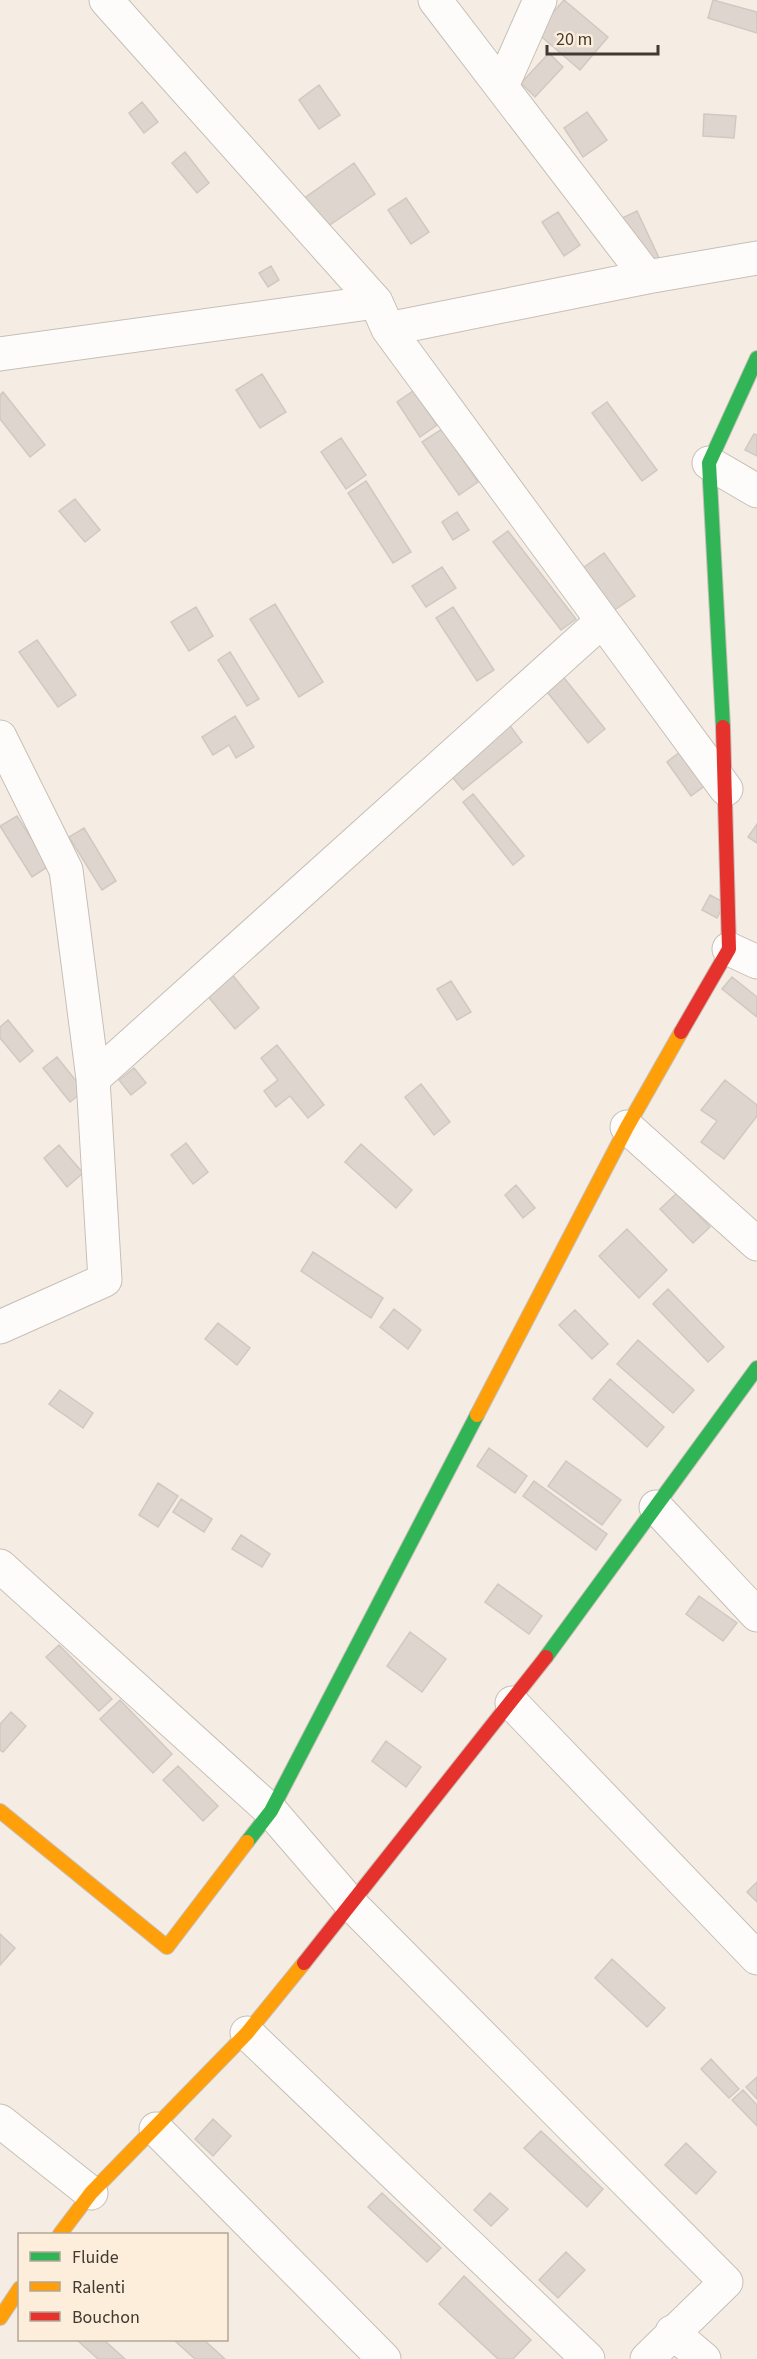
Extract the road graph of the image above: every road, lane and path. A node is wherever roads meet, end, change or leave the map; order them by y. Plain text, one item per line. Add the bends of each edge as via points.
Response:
1 (106, 0) edge
2 (435, 0) edge
3 (540, 0) edge
4 (502, 86) junction
5 (757, 258) edge
6 (647, 277) junction
7 (382, 316) junction
8 (0, 354) edge
9 (757, 358) edge
10 (709, 463) junction
11 (757, 491) edge
12 (603, 621) junction
13 (0, 737) edge
14 (726, 789) junction
15 (743, 956) edge
16 (93, 1079) junction
17 (627, 1127) junction
18 (757, 1244) edge
19 (0, 1327) edge
20 (757, 1368) edge
21 (656, 1507) junction
22 (0, 1566) edge
23 (757, 1615) edge
24 (513, 1704) junction
25 (0, 1811) edge
26 (271, 1811) junction
27 (352, 1905) junction
28 (757, 1959) edge
29 (247, 2033) junction
30 (0, 2121) edge
31 (156, 2129) junction
32 (91, 2193) junction
33 (61, 2233) edge
34 (672, 2332) junction
35 (384, 2359) edge
36 (588, 2359) edge
37 (647, 2359) edge
38 (704, 2359) edge

1 - 7 street
2 - 4 street
3 - 4 street
4 - 6 street
5 - 6 street
6 - 7 street
7 - 8 street
7 - 12 street
9 - 10 street
10 - 11 street
10 - 14 street
12 - 14 street
12 - 16 street
13 - 16 street via 66,870
14 - 15 street
15 - 17 street
16 - 19 street via 105,1280
17 - 18 street
17 - 26 street
20 - 21 street
21 - 23 street
21 - 24 street
22 - 26 street
24 - 27 street
24 - 28 street
25 - 26 street via 168,1947
26 - 27 street
27 - 29 street
27 - 34 street via 726,2282
29 - 31 street
29 - 36 street
30 - 32 street
31 - 32 street
31 - 35 street
32 - 33 street
34 - 37 street
34 - 38 street

